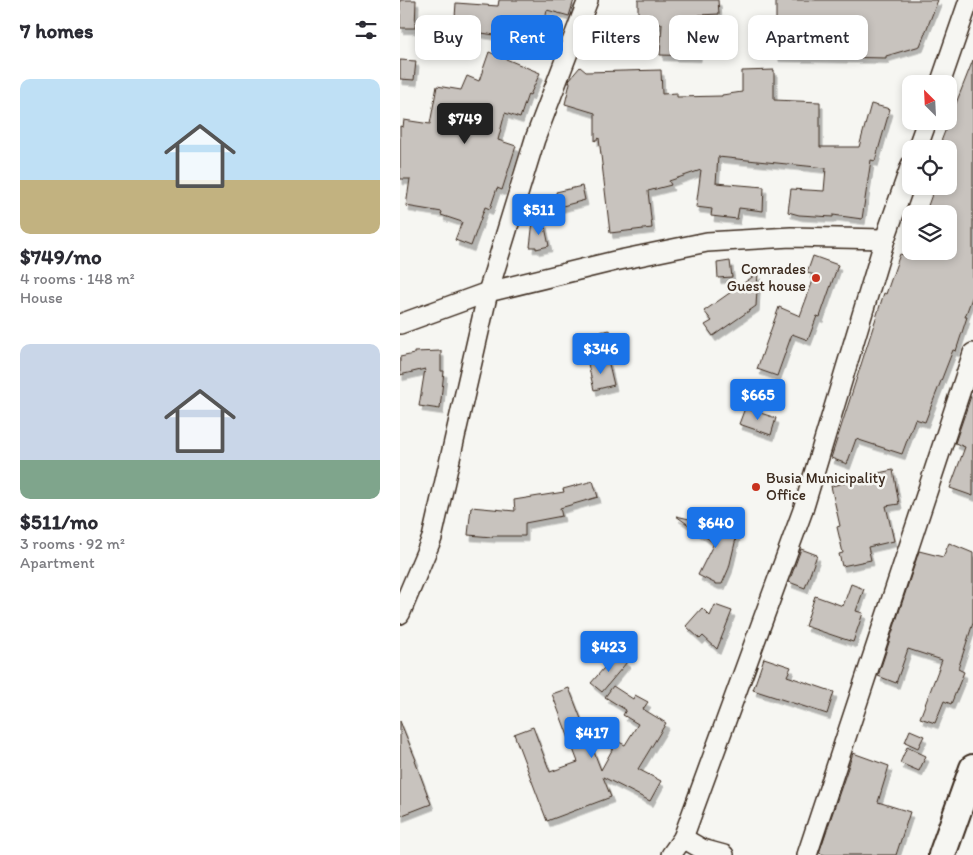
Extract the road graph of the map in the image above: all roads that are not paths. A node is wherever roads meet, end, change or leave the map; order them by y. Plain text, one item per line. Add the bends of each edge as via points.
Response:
1 (588, 0) edge
2 (969, 0) edge
3 (943, 75) edge
4 (902, 191) edge
5 (885, 239) junction
6 (488, 292) junction
7 (400, 324) edge
8 (973, 353) edge
9 (400, 614) edge
10 (973, 768) edge
11 (683, 838) junction
12 (671, 855) edge
13 (724, 855) edge
14 (807, 855) edge
15 (942, 855) edge

1 - 6 street via 535,139
2 - 3 street
4 - 5 street
5 - 6 street via 791,237 707,242
5 - 11 street via 804,510
6 - 7 street
6 - 9 street via 432,538
8 - 14 street
10 - 15 main road
11 - 12 street
11 - 13 street via 702,849

